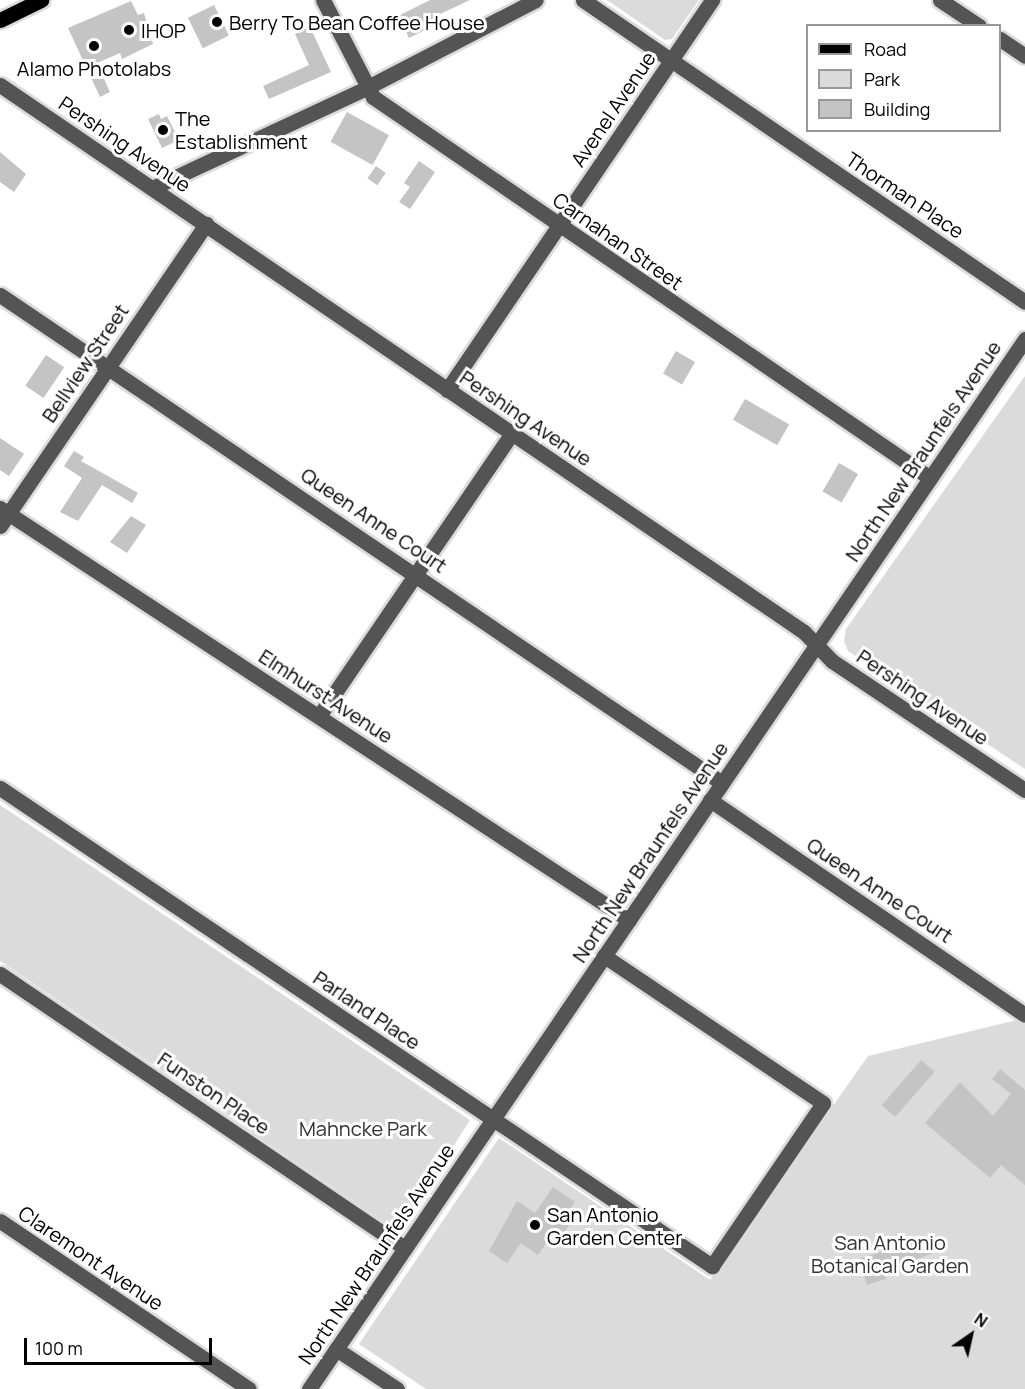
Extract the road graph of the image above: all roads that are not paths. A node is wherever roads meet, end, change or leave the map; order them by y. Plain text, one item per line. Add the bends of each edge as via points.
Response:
1 (41, 0) edge
2 (323, 0) edge
3 (536, 0) edge
4 (583, 0) edge
5 (712, 0) edge
6 (940, 0) edge
7 (0, 20) edge
8 (976, 24) edge
9 (1001, 40) edge
10 (1025, 56) edge
11 (670, 62) junction
12 (0, 85) edge
13 (366, 88) junction
14 (152, 188) junction
15 (206, 224) junction
16 (559, 225) junction
17 (0, 295) edge
18 (1025, 302) edge
19 (1025, 339) edge
20 (108, 367) junction
21 (447, 390) junction
22 (512, 433) junction
23 (930, 478) junction
24 (3, 516) edge
25 (417, 574) junction
26 (816, 645) junction
27 (319, 716) junction
28 (722, 783) junction
29 (0, 788) edge
30 (1025, 790) edge
31 (710, 800) junction
32 (629, 920) junction
33 (604, 956) junction
34 (0, 974) edge
35 (1025, 1014) edge
36 (493, 1120) junction
37 (0, 1221) edge
38 (405, 1248) junction
39 (336, 1349) junction
40 (249, 1389) edge
41 (309, 1389) edge
42 (396, 1389) edge

1 - 7 main road
2 - 13 street, Carnahan Street
3 - 13 street
4 - 11 street, Thorman Place
5 - 11 street, Avenel Avenue
6 - 8 street
9 - 10 street
11 - 16 street, Avenel Avenue
11 - 18 street, Thorman Place
12 - 14 street, Pershing Avenue
13 - 14 street
13 - 16 street, Carnahan Street
14 - 15 street, Pershing Avenue
15 - 20 street, Bellview Street
15 - 21 street, Pershing Avenue
16 - 21 street, Avenel Avenue
16 - 23 street, Carnahan Street
17 - 20 street, Queen Anne Court
19 - 23 street, North New Braunfels Avenue
20 - 24 street, Bellview Street
20 - 25 street, Queen Anne Court
21 - 22 street, Pershing Avenue
22 - 25 street
22 - 26 street, Pershing Avenue via 804,632
23 - 26 street, North New Braunfels Avenue
24 - 27 street, Elmhurst Avenue
25 - 27 street
25 - 28 street, Queen Anne Court
26 - 28 street, North New Braunfels Avenue
26 - 30 street, Pershing Avenue via 832,661
27 - 32 street, Elmhurst Avenue
28 - 31 street, North New Braunfels Avenue
29 - 36 street, Parland Place
31 - 32 street, North New Braunfels Avenue
31 - 35 street, Queen Anne Court
32 - 33 street, North New Braunfels Avenue
33 - 36 street, North New Braunfels Avenue
33 - 36 street, Parland Place via 823,1103 712,1266
34 - 38 street, Funston Place
36 - 38 street, North New Braunfels Avenue
37 - 40 street, Claremont Avenue
38 - 39 street, North New Braunfels Avenue
39 - 41 street, North New Braunfels Avenue
39 - 42 street

